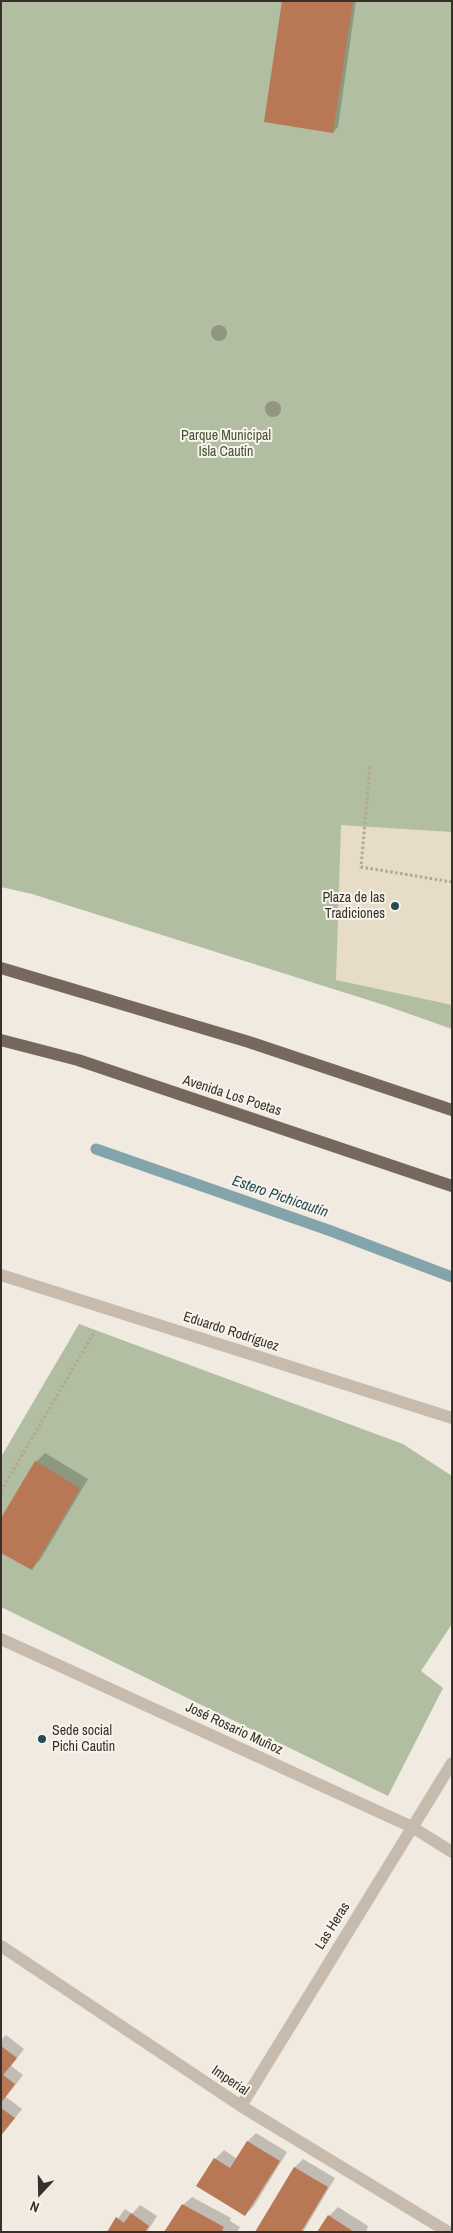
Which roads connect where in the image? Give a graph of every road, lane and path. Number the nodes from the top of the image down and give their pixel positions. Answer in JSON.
{"nodes":[{"id":1,"x":370,"y":767,"type":"dead end"},
{"id":2,"x":452,"y":882,"type":"edge"},
{"id":3,"x":1,"y":968,"type":"edge"},
{"id":4,"x":1,"y":1040,"type":"edge"},
{"id":5,"x":452,"y":1110,"type":"edge"},
{"id":6,"x":452,"y":1186,"type":"edge"},
{"id":7,"x":1,"y":1275,"type":"edge"},
{"id":8,"x":108,"y":1309,"type":"junction"},
{"id":9,"x":452,"y":1418,"type":"edge"},
{"id":10,"x":1,"y":1491,"type":"edge"},
{"id":11,"x":1,"y":1639,"type":"edge"},
{"id":12,"x":452,"y":1763,"type":"edge"},
{"id":13,"x":412,"y":1828,"type":"junction"},
{"id":14,"x":452,"y":1852,"type":"edge"},
{"id":15,"x":1,"y":1946,"type":"edge"},
{"id":16,"x":241,"y":2106,"type":"junction"},
{"id":17,"x":448,"y":2232,"type":"edge"}],
"edges":[{"from":1,"to":2,"type":"path"},
{"from":3,"to":5,"type":"main road"},
{"from":4,"to":6,"type":"main road","name":"Avenida Los Poetas"},
{"from":7,"to":8,"type":"street","name":"Eduardo Rodríguez"},
{"from":8,"to":9,"type":"street","name":"Eduardo Rodríguez"},
{"from":8,"to":10,"type":"path"},
{"from":11,"to":13,"type":"street","name":"José Rosario Muñoz"},
{"from":12,"to":13,"type":"street","name":"Las Heras"},
{"from":13,"to":14,"type":"street","name":"José Rosario Muñoz"},
{"from":13,"to":16,"type":"street","name":"Las Heras"},
{"from":15,"to":16,"type":"street","name":"Imperial"},
{"from":16,"to":17,"type":"street","name":"Imperial"}]}
